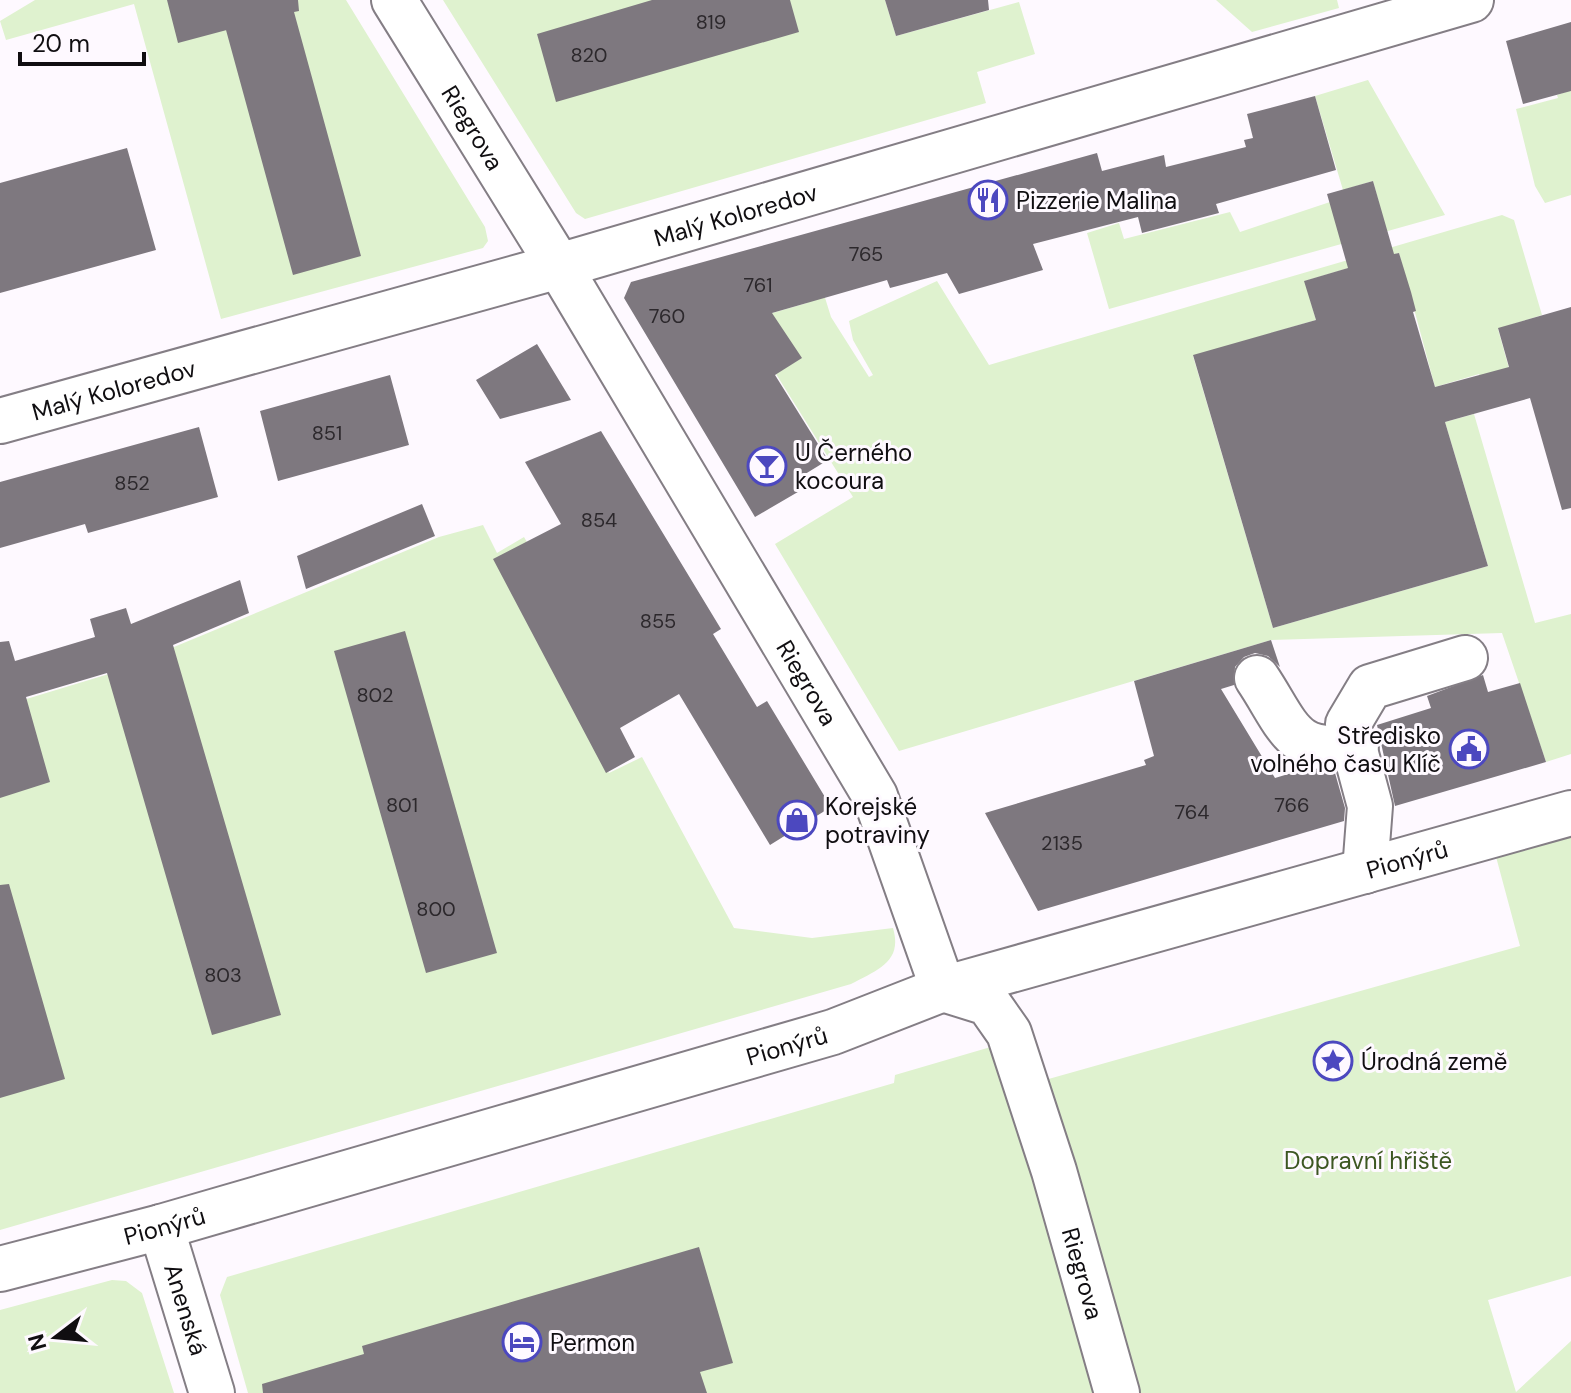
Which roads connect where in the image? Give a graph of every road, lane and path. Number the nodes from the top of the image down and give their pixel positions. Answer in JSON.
{"nodes":[{"id":1,"x":394,"y":0,"type":"edge"},
{"id":2,"x":1471,"y":0,"type":"edge"},
{"id":3,"x":559,"y":266,"type":"junction"},
{"id":4,"x":0,"y":421,"type":"edge"},
{"id":5,"x":1465,"y":658,"type":"dead end"},
{"id":6,"x":1257,"y":678,"type":"dead end"},
{"id":7,"x":1356,"y":745,"type":"junction"},
{"id":8,"x":1571,"y":813,"type":"edge"},
{"id":9,"x":1365,"y":871,"type":"junction"},
{"id":10,"x":943,"y":989,"type":"junction"},
{"id":11,"x":161,"y":1227,"type":"junction"},
{"id":12,"x":0,"y":1269,"type":"edge"},
{"id":13,"x":212,"y":1393,"type":"edge"},
{"id":14,"x":1117,"y":1393,"type":"edge"}],
"edges":[{"from":1,"to":3,"type":"street","name":"Riegrova"},
{"from":2,"to":3,"type":"street","name":"Malý Koloredov"},
{"from":3,"to":4,"type":"street","name":"Malý Koloredov"},
{"from":3,"to":10,"type":"street","name":"Riegrova"},
{"from":5,"to":7,"type":"street"},
{"from":6,"to":7,"type":"street"},
{"from":7,"to":9,"type":"street"},
{"from":8,"to":9,"type":"street","name":"Pionýrů"},
{"from":9,"to":10,"type":"street","name":"Pionýrů"},
{"from":10,"to":11,"type":"street","name":"Pionýrů"},
{"from":10,"to":14,"type":"street","name":"Riegrova"},
{"from":11,"to":12,"type":"street","name":"Pionýrů"},
{"from":11,"to":13,"type":"street","name":"Anenská"}]}
